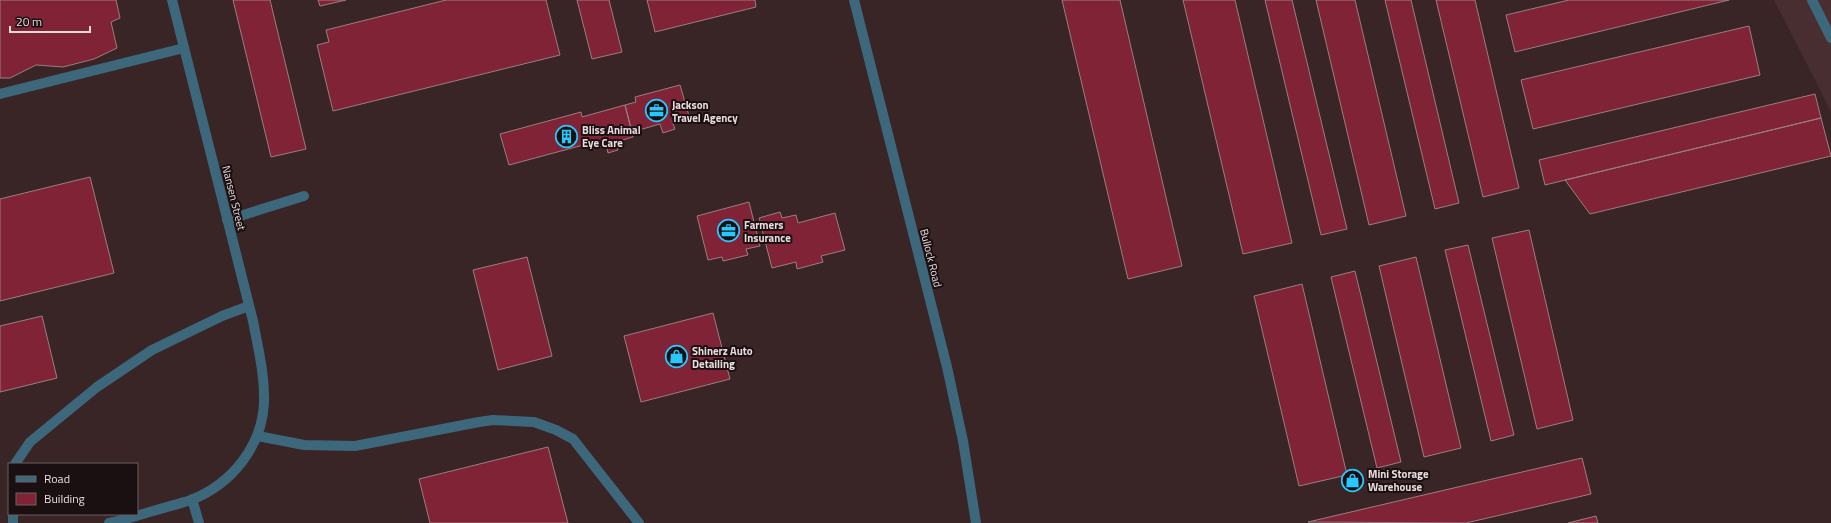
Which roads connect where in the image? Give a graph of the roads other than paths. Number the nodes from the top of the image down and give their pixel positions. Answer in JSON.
{"nodes":[{"id":1,"x":172,"y":0,"type":"edge"},
{"id":2,"x":854,"y":0,"type":"edge"},
{"id":3,"x":1812,"y":0,"type":"edge"},
{"id":4,"x":1831,"y":38,"type":"edge"},
{"id":5,"x":184,"y":48,"type":"junction"},
{"id":6,"x":0,"y":94,"type":"edge"},
{"id":7,"x":304,"y":196,"type":"dead end"},
{"id":8,"x":227,"y":220,"type":"junction"},
{"id":9,"x":249,"y":306,"type":"junction"},
{"id":10,"x":258,"y":436,"type":"junction"},
{"id":11,"x":15,"y":463,"type":"edge"},
{"id":12,"x":192,"y":500,"type":"junction"},
{"id":13,"x":138,"y":515,"type":"edge"},
{"id":14,"x":138,"y":515,"type":"edge"},
{"id":15,"x":109,"y":523,"type":"edge"},
{"id":16,"x":199,"y":523,"type":"edge"},
{"id":17,"x":639,"y":523,"type":"edge"},
{"id":18,"x":976,"y":523,"type":"edge"}],
"edges":[{"from":1,"to":5,"type":"street","name":"Nansen Street"},
{"from":2,"to":18,"type":"street","name":"Bullock Road"},
{"from":3,"to":4,"type":"street"},
{"from":5,"to":6,"type":"street"},
{"from":5,"to":8,"type":"street","name":"Nansen Street"},
{"from":7,"to":8,"type":"street"},
{"from":8,"to":9,"type":"street","name":"Nansen Street"},
{"from":9,"to":10,"type":"street","name":"Nansen Street"},
{"from":9,"to":11,"type":"street"},
{"from":10,"to":12,"type":"street","name":"Nansen Street"},
{"from":10,"to":17,"type":"street"},
{"from":12,"to":14,"type":"street","name":"Nansen Street"},
{"from":12,"to":16,"type":"street"},
{"from":13,"to":15,"type":"street","name":"Nansen Street"}]}
